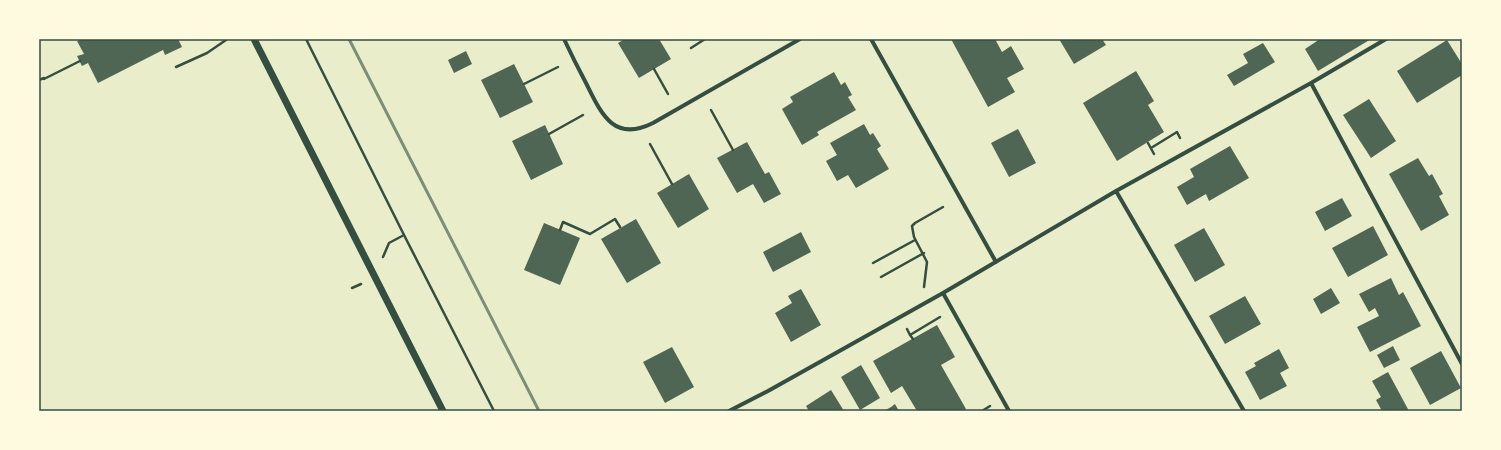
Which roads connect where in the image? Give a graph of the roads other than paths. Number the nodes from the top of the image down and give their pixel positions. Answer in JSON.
{"nodes":[{"id":1,"x":254,"y":39,"type":"edge"},
{"id":2,"x":564,"y":39,"type":"edge"},
{"id":3,"x":800,"y":39,"type":"edge"},
{"id":4,"x":871,"y":39,"type":"edge"},
{"id":5,"x":1386,"y":39,"type":"edge"},
{"id":6,"x":1311,"y":84,"type":"junction"},
{"id":7,"x":1116,"y":191,"type":"junction"},
{"id":8,"x":996,"y":262,"type":"junction"},
{"id":9,"x":943,"y":293,"type":"junction"},
{"id":10,"x":1462,"y":364,"type":"edge"},
{"id":11,"x":444,"y":411,"type":"edge"},
{"id":12,"x":729,"y":411,"type":"edge"},
{"id":13,"x":1009,"y":411,"type":"edge"},
{"id":14,"x":1244,"y":411,"type":"edge"}],
"edges":[{"from":1,"to":11,"type":"street"},
{"from":2,"to":3,"type":"street"},
{"from":4,"to":8,"type":"street"},
{"from":5,"to":6,"type":"street"},
{"from":6,"to":7,"type":"street"},
{"from":6,"to":10,"type":"street"},
{"from":7,"to":8,"type":"street"},
{"from":7,"to":14,"type":"street"},
{"from":8,"to":9,"type":"street"},
{"from":9,"to":12,"type":"street"},
{"from":9,"to":13,"type":"street"}]}
